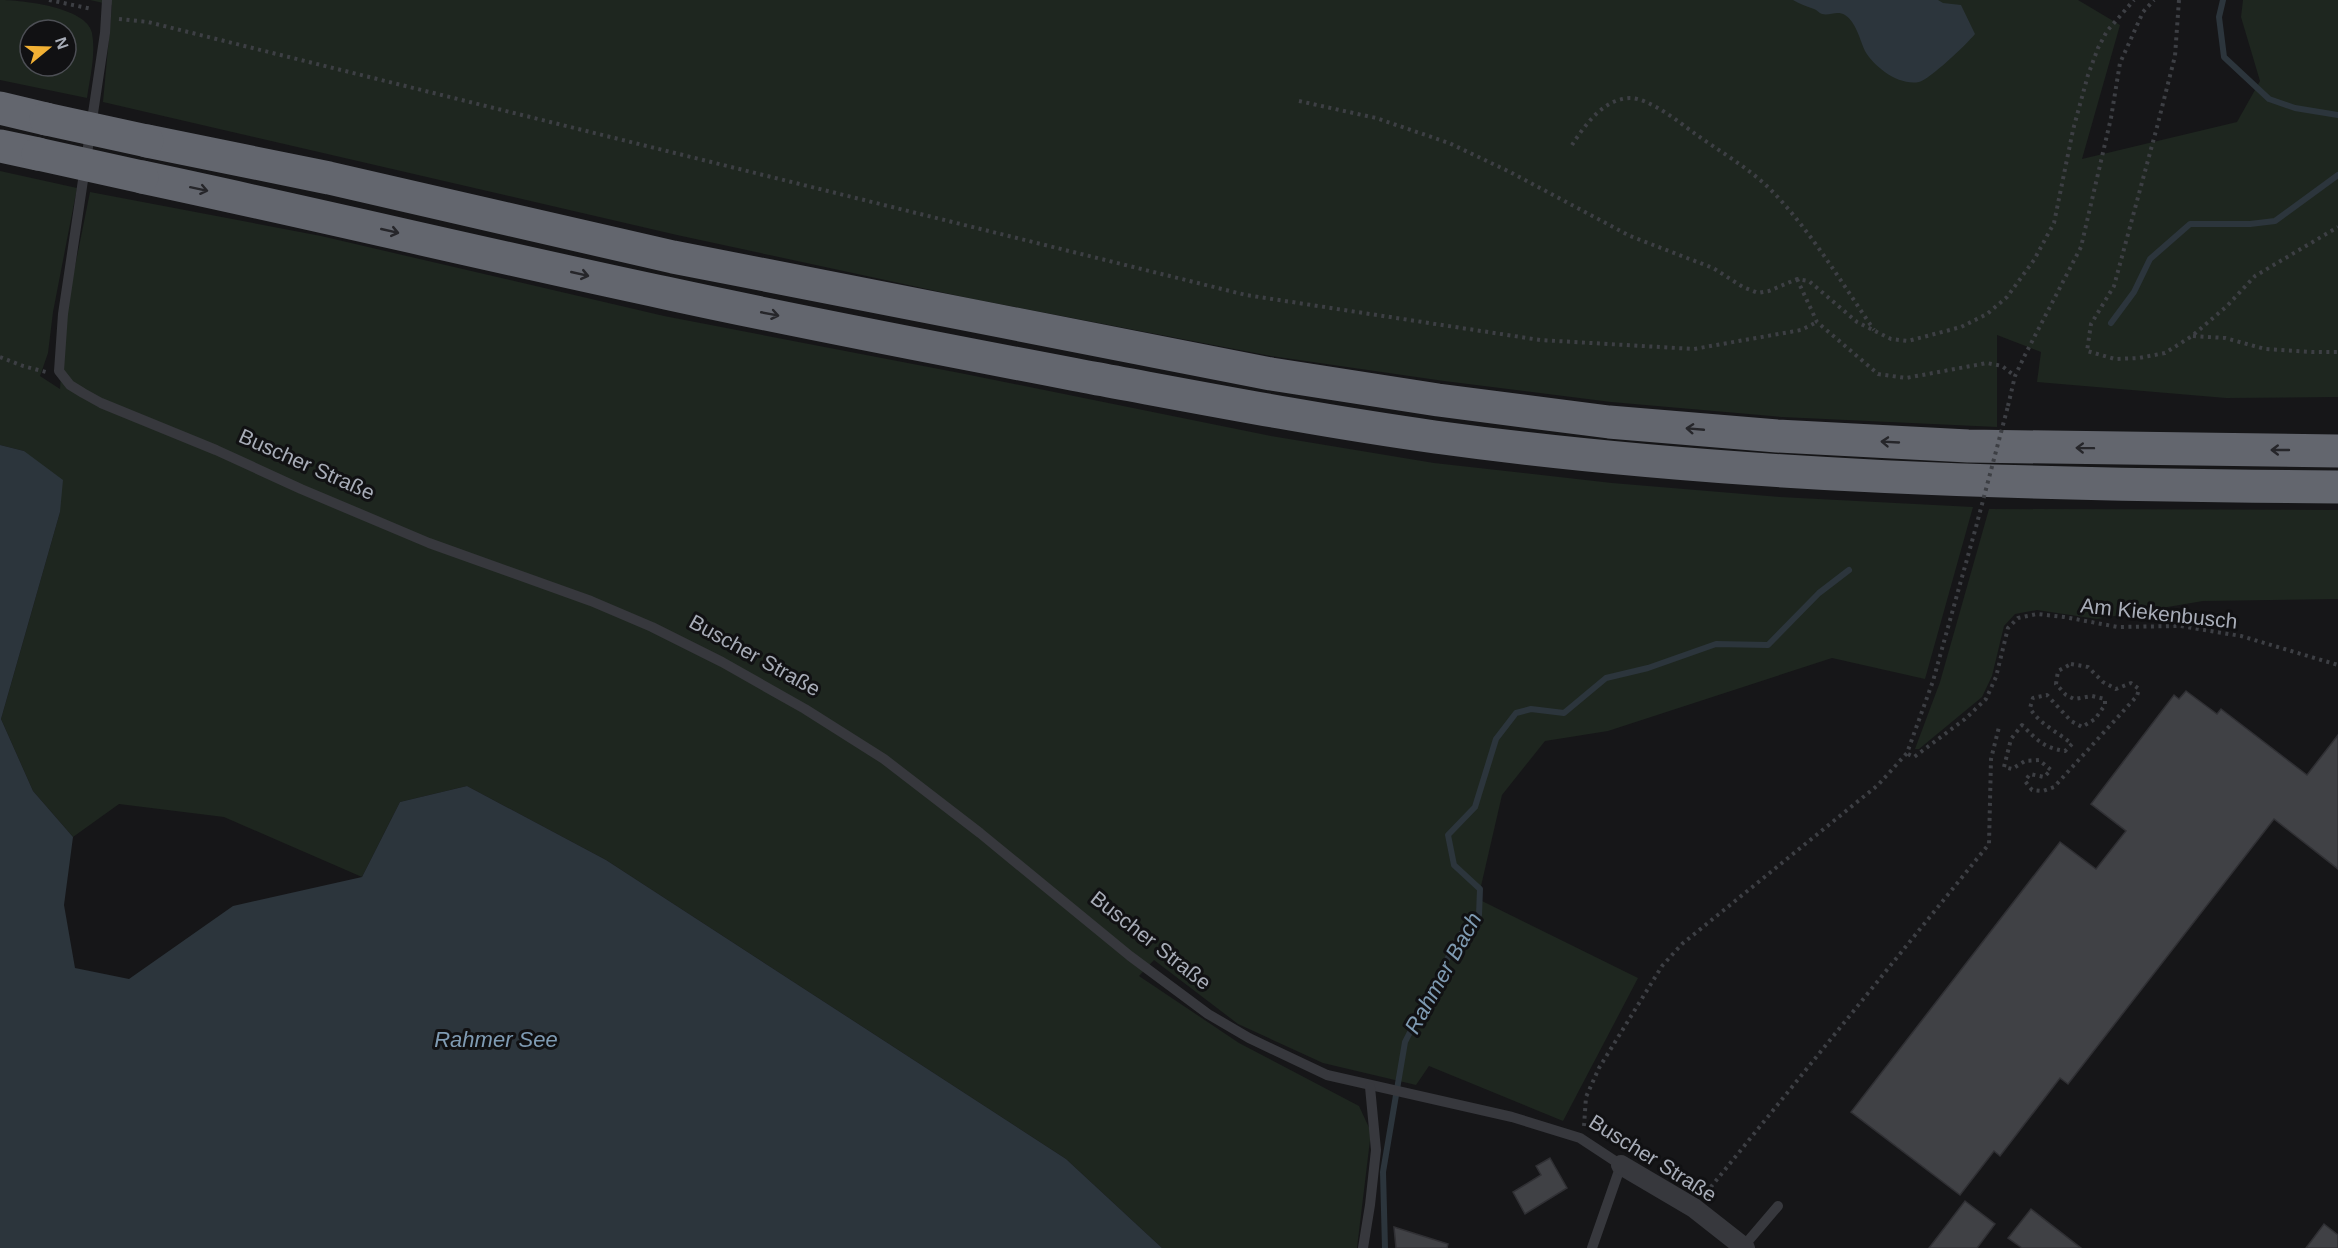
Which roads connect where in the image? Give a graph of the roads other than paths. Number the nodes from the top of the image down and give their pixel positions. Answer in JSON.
{"nodes":[{"id":1,"x":107,"y":0,"type":"edge"},
{"id":2,"x":0,"y":108,"type":"edge"},
{"id":3,"x":0,"y":146,"type":"edge"},
{"id":4,"x":2338,"y":451,"type":"edge"},
{"id":5,"x":2338,"y":487,"type":"edge"},
{"id":6,"x":1370,"y":1087,"type":"junction"},
{"id":7,"x":1621,"y":1165,"type":"junction"},
{"id":8,"x":1778,"y":1206,"type":"dead end"},
{"id":9,"x":1744,"y":1247,"type":"edge"},
{"id":10,"x":1363,"y":1248,"type":"edge"},
{"id":11,"x":1592,"y":1248,"type":"edge"}],
"edges":[{"from":1,"to":6,"type":"lane","name":"Buscher Straße"},
{"from":4,"to":2,"type":"highway","one_way":true,"bridge":true},
{"from":3,"to":5,"type":"highway","one_way":true,"bridge":true},
{"from":6,"to":7,"type":"lane","name":"Buscher Straße"},
{"from":6,"to":10,"type":"lane"},
{"from":7,"to":9,"type":"street","name":"Buscher Straße"},
{"from":7,"to":11,"type":"lane"},
{"from":8,"to":9,"type":"lane"}]}
